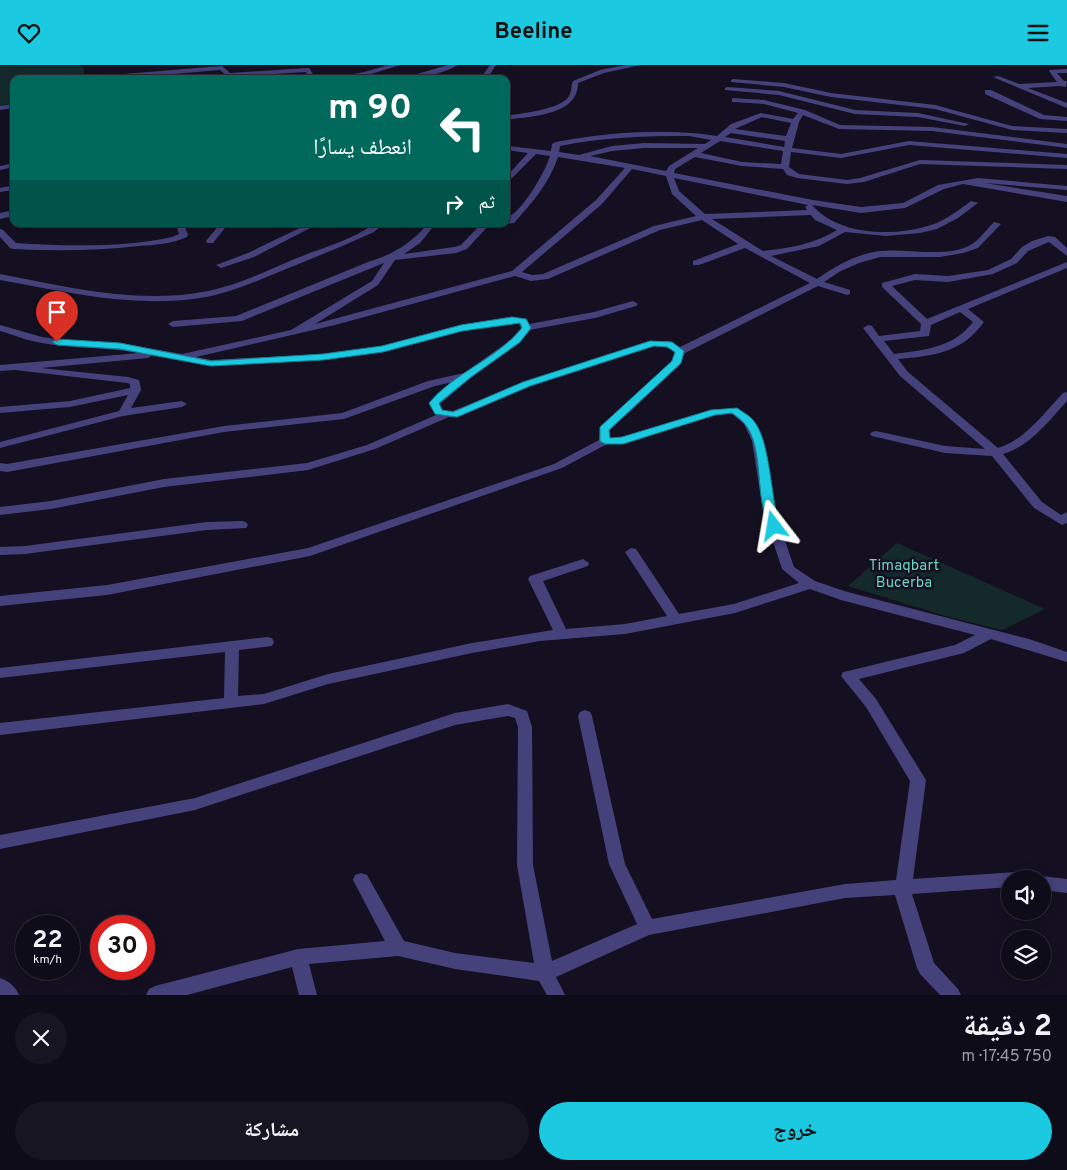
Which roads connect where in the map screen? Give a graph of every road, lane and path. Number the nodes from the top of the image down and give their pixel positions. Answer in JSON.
{"nodes":[{"id":1,"x":396,"y":65,"type":"edge"},
{"id":2,"x":638,"y":65,"type":"edge"},
{"id":3,"x":451,"y":67,"type":"edge"},
{"id":4,"x":607,"y":67,"type":"edge"},
{"id":5,"x":1067,"y":71,"type":"edge"},
{"id":6,"x":136,"y":75,"type":"edge"},
{"id":7,"x":228,"y":75,"type":"edge"},
{"id":8,"x":228,"y":75,"type":"edge"},
{"id":9,"x":311,"y":75,"type":"edge"},
{"id":10,"x":358,"y":75,"type":"edge"},
{"id":11,"x":419,"y":75,"type":"edge"},
{"id":12,"x":996,"y":77,"type":"dead end"},
{"id":13,"x":733,"y":81,"type":"dead end"},
{"id":14,"x":1063,"y":83,"type":"edge"},
{"id":15,"x":784,"y":85,"type":"junction"},
{"id":16,"x":1016,"y":86,"type":"junction"},
{"id":17,"x":1067,"y":88,"type":"edge"},
{"id":18,"x":727,"y":89,"type":"dead end"},
{"id":19,"x":988,"y":91,"type":"dead end"},
{"id":20,"x":779,"y":93,"type":"junction"},
{"id":21,"x":1067,"y":98,"type":"edge"},
{"id":22,"x":1046,"y":99,"type":"junction"},
{"id":23,"x":735,"y":100,"type":"dead end"},
{"id":24,"x":1067,"y":106,"type":"edge"},
{"id":25,"x":802,"y":112,"type":"junction"},
{"id":26,"x":861,"y":113,"type":"junction"},
{"id":27,"x":510,"y":117,"type":"edge"},
{"id":28,"x":1067,"y":119,"type":"edge"},
{"id":29,"x":795,"y":122,"type":"junction"},
{"id":30,"x":964,"y":124,"type":"dead end"},
{"id":31,"x":858,"y":128,"type":"junction"},
{"id":32,"x":729,"y":130,"type":"junction"},
{"id":33,"x":1067,"y":131,"type":"edge"},
{"id":34,"x":718,"y":139,"type":"junction"},
{"id":35,"x":789,"y":139,"type":"junction"},
{"id":36,"x":707,"y":146,"type":"junction"},
{"id":37,"x":1067,"y":146,"type":"edge"},
{"id":38,"x":510,"y":148,"type":"dead end"},
{"id":39,"x":788,"y":149,"type":"junction"},
{"id":40,"x":534,"y":151,"type":"junction"},
{"id":41,"x":556,"y":154,"type":"junction"},
{"id":42,"x":694,"y":154,"type":"junction"},
{"id":43,"x":1067,"y":156,"type":"edge"},
{"id":44,"x":580,"y":157,"type":"junction"},
{"id":45,"x":630,"y":167,"type":"junction"},
{"id":46,"x":785,"y":167,"type":"junction"},
{"id":47,"x":1067,"y":167,"type":"edge"},
{"id":48,"x":669,"y":174,"type":"junction"},
{"id":49,"x":510,"y":178,"type":"edge"},
{"id":50,"x":963,"y":182,"type":"junction"},
{"id":51,"x":1067,"y":188,"type":"edge"},
{"id":52,"x":1067,"y":199,"type":"edge"},
{"id":53,"x":807,"y":202,"type":"junction"},
{"id":54,"x":974,"y":203,"type":"dead end"},
{"id":55,"x":812,"y":212,"type":"junction"},
{"id":56,"x":704,"y":217,"type":"junction"},
{"id":57,"x":510,"y":221,"type":"edge"},
{"id":58,"x":998,"y":224,"type":"dead end"},
{"id":59,"x":181,"y":227,"type":"edge"},
{"id":60,"x":222,"y":227,"type":"edge"},
{"id":61,"x":308,"y":227,"type":"edge"},
{"id":62,"x":375,"y":227,"type":"edge"},
{"id":63,"x":429,"y":227,"type":"edge"},
{"id":64,"x":483,"y":227,"type":"edge"},
{"id":65,"x":844,"y":229,"type":"junction"},
{"id":66,"x":0,"y":232,"type":"edge"},
{"id":67,"x":210,"y":241,"type":"dead end"},
{"id":68,"x":747,"y":244,"type":"junction"},
{"id":69,"x":763,"y":253,"type":"junction"},
{"id":70,"x":1067,"y":253,"type":"edge"},
{"id":71,"x":392,"y":258,"type":"junction"},
{"id":72,"x":696,"y":263,"type":"dead end"},
{"id":73,"x":221,"y":265,"type":"dead end"},
{"id":74,"x":1067,"y":265,"type":"edge"},
{"id":75,"x":515,"y":273,"type":"junction"},
{"id":76,"x":0,"y":277,"type":"edge"},
{"id":77,"x":817,"y":283,"type":"junction"},
{"id":78,"x":847,"y":292,"type":"dead end"},
{"id":79,"x":633,"y":304,"type":"dead end"},
{"id":80,"x":961,"y":308,"type":"junction"},
{"id":81,"x":926,"y":323,"type":"junction"},
{"id":82,"x":173,"y":324,"type":"dead end"},
{"id":83,"x":0,"y":328,"type":"edge"},
{"id":84,"x":526,"y":328,"type":"junction"},
{"id":85,"x":868,"y":328,"type":"dead end"},
{"id":86,"x":294,"y":332,"type":"junction"},
{"id":87,"x":876,"y":339,"type":"junction"},
{"id":88,"x":680,"y":351,"type":"junction"},
{"id":89,"x":163,"y":354,"type":"junction"},
{"id":90,"x":179,"y":357,"type":"junction"},
{"id":91,"x":892,"y":357,"type":"junction"},
{"id":92,"x":0,"y":368,"type":"edge"},
{"id":93,"x":19,"y":368,"type":"junction"},
{"id":94,"x":468,"y":375,"type":"junction"},
{"id":95,"x":136,"y":390,"type":"junction"},
{"id":96,"x":1067,"y":395,"type":"edge"},
{"id":97,"x":182,"y":404,"type":"dead end"},
{"id":98,"x":0,"y":410,"type":"edge"},
{"id":99,"x":123,"y":413,"type":"junction"},
{"id":100,"x":447,"y":414,"type":"junction"},
{"id":101,"x":876,"y":434,"type":"dead end"},
{"id":102,"x":605,"y":441,"type":"junction"},
{"id":103,"x":0,"y":445,"type":"edge"},
{"id":104,"x":996,"y":453,"type":"junction"},
{"id":105,"x":0,"y":467,"type":"edge"},
{"id":106,"x":0,"y":511,"type":"edge"},
{"id":107,"x":1067,"y":516,"type":"edge"},
{"id":108,"x":242,"y":525,"type":"dead end"},
{"id":109,"x":0,"y":551,"type":"edge"},
{"id":110,"x":631,"y":552,"type":"dead end"},
{"id":111,"x":584,"y":563,"type":"dead end"},
{"id":112,"x":810,"y":584,"type":"junction"},
{"id":113,"x":0,"y":601,"type":"edge"},
{"id":114,"x":676,"y":620,"type":"junction"},
{"id":115,"x":562,"y":634,"type":"junction"},
{"id":116,"x":988,"y":634,"type":"junction"},
{"id":117,"x":266,"y":642,"type":"dead end"},
{"id":118,"x":232,"y":646,"type":"junction"},
{"id":119,"x":1067,"y":657,"type":"edge"},
{"id":120,"x":0,"y":673,"type":"edge"},
{"id":121,"x":231,"y":703,"type":"junction"},
{"id":122,"x":585,"y":716,"type":"dead end"},
{"id":123,"x":0,"y":729,"type":"edge"},
{"id":124,"x":0,"y":842,"type":"edge"},
{"id":125,"x":361,"y":880,"type":"dead end"},
{"id":126,"x":1001,"y":880,"type":"edge"},
{"id":127,"x":1051,"y":884,"type":"edge"},
{"id":128,"x":1067,"y":886,"type":"edge"},
{"id":129,"x":904,"y":887,"type":"junction"},
{"id":130,"x":647,"y":927,"type":"junction"},
{"id":131,"x":398,"y":948,"type":"junction"},
{"id":132,"x":298,"y":957,"type":"junction"},
{"id":133,"x":545,"y":973,"type":"junction"},
{"id":134,"x":0,"y":987,"type":"edge"},
{"id":135,"x":180,"y":992,"type":"edge"},
{"id":136,"x":10,"y":995,"type":"edge"},
{"id":137,"x":155,"y":995,"type":"edge"},
{"id":138,"x":308,"y":995,"type":"edge"},
{"id":139,"x":556,"y":995,"type":"edge"},
{"id":140,"x":952,"y":995,"type":"edge"}],
"edges":[{"from":1,"to":10,"type":"street"},
{"from":2,"to":4,"type":"street"},
{"from":3,"to":11,"type":"street"},
{"from":4,"to":27,"type":"street"},
{"from":5,"to":14,"type":"street"},
{"from":6,"to":8,"type":"street"},
{"from":7,"to":9,"type":"street"},
{"from":12,"to":16,"type":"street"},
{"from":13,"to":15,"type":"street"},
{"from":14,"to":16,"type":"street"},
{"from":14,"to":17,"type":"street"},
{"from":15,"to":20,"type":"street"},
{"from":15,"to":33,"type":"street"},
{"from":16,"to":22,"type":"street"},
{"from":18,"to":20,"type":"street"},
{"from":19,"to":28,"type":"street"},
{"from":20,"to":26,"type":"street"},
{"from":21,"to":22,"type":"street"},
{"from":22,"to":24,"type":"street"},
{"from":23,"to":25,"type":"street"},
{"from":25,"to":29,"type":"street"},
{"from":25,"to":31,"type":"street"},
{"from":26,"to":30,"type":"street"},
{"from":26,"to":31,"type":"street"},
{"from":29,"to":32,"type":"street"},
{"from":29,"to":35,"type":"street"},
{"from":31,"to":37,"type":"street"},
{"from":32,"to":34,"type":"street"},
{"from":32,"to":35,"type":"street"},
{"from":34,"to":36,"type":"street"},
{"from":34,"to":39,"type":"street"},
{"from":34,"to":41,"type":"street"},
{"from":35,"to":39,"type":"street"},
{"from":36,"to":42,"type":"street"},
{"from":36,"to":44,"type":"street"},
{"from":38,"to":40,"type":"street"},
{"from":39,"to":43,"type":"street"},
{"from":39,"to":46,"type":"street"},
{"from":40,"to":41,"type":"street"},
{"from":40,"to":49,"type":"street"},
{"from":41,"to":44,"type":"street"},
{"from":41,"to":57,"type":"street"},
{"from":42,"to":46,"type":"street"},
{"from":42,"to":48,"type":"street"},
{"from":44,"to":45,"type":"street"},
{"from":45,"to":48,"type":"street"},
{"from":45,"to":75,"type":"street"},
{"from":46,"to":47,"type":"street"},
{"from":48,"to":53,"type":"street"},
{"from":48,"to":56,"type":"street"},
{"from":50,"to":51,"type":"street"},
{"from":50,"to":52,"type":"street"},
{"from":50,"to":53,"type":"street"},
{"from":53,"to":55,"type":"street"},
{"from":54,"to":65,"type":"street"},
{"from":55,"to":56,"type":"street"},
{"from":55,"to":65,"type":"street"},
{"from":56,"to":68,"type":"street"},
{"from":56,"to":75,"type":"street"},
{"from":58,"to":77,"type":"street"},
{"from":59,"to":66,"type":"street"},
{"from":60,"to":67,"type":"street"},
{"from":61,"to":73,"type":"street"},
{"from":62,"to":76,"type":"street"},
{"from":63,"to":71,"type":"street"},
{"from":64,"to":71,"type":"street"},
{"from":65,"to":69,"type":"street"},
{"from":68,"to":69,"type":"street"},
{"from":68,"to":72,"type":"street"},
{"from":69,"to":77,"type":"street"},
{"from":70,"to":81,"type":"street"},
{"from":71,"to":82,"type":"street"},
{"from":71,"to":86,"type":"street"},
{"from":74,"to":80,"type":"street"},
{"from":75,"to":86,"type":"street"},
{"from":77,"to":78,"type":"street"},
{"from":77,"to":88,"type":"street"},
{"from":79,"to":84,"type":"street"},
{"from":80,"to":81,"type":"street"},
{"from":80,"to":91,"type":"street"},
{"from":81,"to":87,"type":"street"},
{"from":83,"to":89,"type":"street"},
{"from":84,"to":90,"type":"street"},
{"from":84,"to":94,"type":"street"},
{"from":85,"to":87,"type":"street"},
{"from":86,"to":90,"type":"street"},
{"from":87,"to":91,"type":"street"},
{"from":88,"to":100,"type":"street"},
{"from":88,"to":102,"type":"street"},
{"from":89,"to":90,"type":"street"},
{"from":89,"to":93,"type":"street"},
{"from":91,"to":104,"type":"street"},
{"from":92,"to":93,"type":"street"},
{"from":93,"to":95,"type":"street"},
{"from":94,"to":100,"type":"street"},
{"from":94,"to":105,"type":"street"},
{"from":95,"to":98,"type":"street"},
{"from":95,"to":99,"type":"street"},
{"from":96,"to":104,"type":"street"},
{"from":97,"to":99,"type":"street"},
{"from":99,"to":103,"type":"street"},
{"from":100,"to":106,"type":"street"},
{"from":101,"to":104,"type":"street"},
{"from":102,"to":112,"type":"street"},
{"from":102,"to":113,"type":"street"},
{"from":104,"to":107,"type":"street"},
{"from":108,"to":109,"type":"street"},
{"from":110,"to":114,"type":"street"},
{"from":111,"to":115,"type":"street"},
{"from":112,"to":114,"type":"street"},
{"from":112,"to":116,"type":"street"},
{"from":114,"to":115,"type":"street"},
{"from":115,"to":121,"type":"street"},
{"from":116,"to":119,"type":"street"},
{"from":116,"to":129,"type":"street"},
{"from":117,"to":118,"type":"street"},
{"from":118,"to":120,"type":"street"},
{"from":118,"to":121,"type":"street"},
{"from":121,"to":123,"type":"street"},
{"from":122,"to":130,"type":"street"},
{"from":124,"to":133,"type":"street"},
{"from":125,"to":131,"type":"street"},
{"from":126,"to":129,"type":"street"},
{"from":127,"to":128,"type":"street"},
{"from":129,"to":130,"type":"street"},
{"from":129,"to":140,"type":"street"},
{"from":130,"to":133,"type":"street"},
{"from":131,"to":132,"type":"street"},
{"from":131,"to":133,"type":"street"},
{"from":132,"to":135,"type":"street"},
{"from":132,"to":138,"type":"street"},
{"from":133,"to":139,"type":"street"},
{"from":134,"to":136,"type":"street"},
{"from":135,"to":137,"type":"street"}]}
